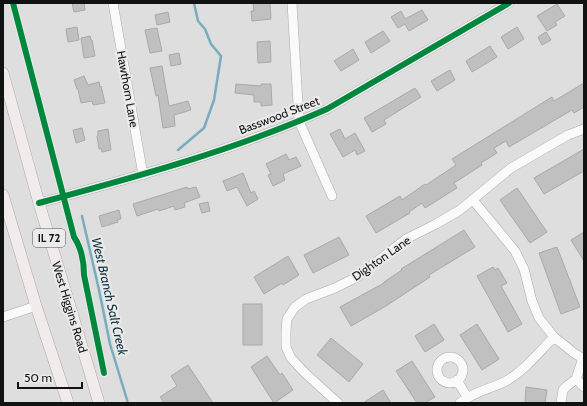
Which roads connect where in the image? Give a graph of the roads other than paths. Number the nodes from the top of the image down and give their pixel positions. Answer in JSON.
{"nodes":[{"id":1,"x":113,"y":3,"type":"edge"},
{"id":2,"x":292,"y":3,"type":"edge"},
{"id":3,"x":509,"y":3,"type":"edge"},
{"id":4,"x":3,"y":73,"type":"edge"},
{"id":5,"x":299,"y":121,"type":"junction"},
{"id":6,"x":584,"y":129,"type":"edge"},
{"id":7,"x":143,"y":175,"type":"junction"},
{"id":8,"x":3,"y":195,"type":"edge"},
{"id":9,"x":332,"y":196,"type":"dead end"},
{"id":10,"x":473,"y":200,"type":"junction"},
{"id":11,"x":39,"y":203,"type":"junction"},
{"id":12,"x":36,"y":306,"type":"junction"},
{"id":13,"x":3,"y":317,"type":"edge"},
{"id":14,"x":554,"y":337,"type":"junction"},
{"id":15,"x":583,"y":358,"type":"edge"},
{"id":16,"x":576,"y":379,"type":"junction"},
{"id":17,"x":457,"y":380,"type":"dead end"},
{"id":18,"x":584,"y":387,"type":"edge"},
{"id":19,"x":467,"y":397,"type":"junction"},
{"id":20,"x":68,"y":403,"type":"edge"},
{"id":21,"x":99,"y":403,"type":"edge"},
{"id":22,"x":338,"y":403,"type":"edge"},
{"id":23,"x":460,"y":403,"type":"edge"},
{"id":24,"x":561,"y":403,"type":"edge"}],
"edges":[{"from":1,"to":7,"type":"street","name":"Hawthorn Lane"},
{"from":2,"to":5,"type":"street"},
{"from":3,"to":5,"type":"street","name":"Basswood Street"},
{"from":4,"to":11,"type":"main road","name":"West Higgins Road","number":"IL 72"},
{"from":5,"to":7,"type":"street","name":"Basswood Street"},
{"from":5,"to":9,"type":"street"},
{"from":6,"to":10,"type":"street","name":"Dighton Lane"},
{"from":7,"to":11,"type":"street","name":"Basswood Street"},
{"from":8,"to":12,"type":"main road","number":"IL 72"},
{"from":10,"to":14,"type":"street"},
{"from":10,"to":22,"type":"street","name":"Dighton Lane"},
{"from":11,"to":21,"type":"main road","name":"West Higgins Road","number":"IL 72"},
{"from":12,"to":13,"type":"street"},
{"from":12,"to":20,"type":"main road","number":"IL 72"},
{"from":14,"to":15,"type":"street"},
{"from":14,"to":19,"type":"street"},
{"from":15,"to":16,"type":"street"},
{"from":16,"to":18,"type":"street"},
{"from":16,"to":24,"type":"street"},
{"from":17,"to":19,"type":"street"},
{"from":19,"to":23,"type":"street"}]}
